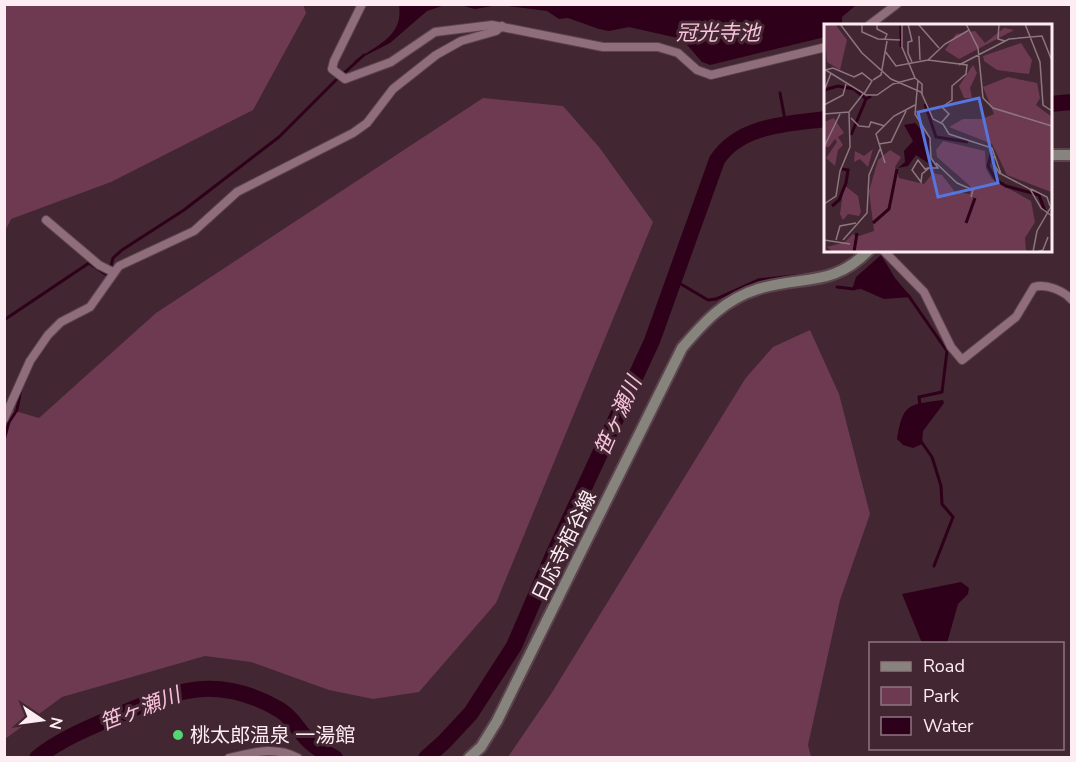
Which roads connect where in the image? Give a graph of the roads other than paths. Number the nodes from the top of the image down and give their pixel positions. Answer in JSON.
{"nodes":[{"id":1,"x":362,"y":4,"type":"edge"},
{"id":2,"x":897,"y":4,"type":"edge"},
{"id":3,"x":871,"y":24,"type":"edge"},
{"id":4,"x":502,"y":26,"type":"junction"},
{"id":5,"x":824,"y":47,"type":"edge"},
{"id":6,"x":1052,"y":155,"type":"edge"},
{"id":7,"x":1071,"y":155,"type":"edge"},
{"id":8,"x":46,"y":220,"type":"dead end"},
{"id":9,"x":867,"y":252,"type":"edge"},
{"id":10,"x":885,"y":252,"type":"edge"},
{"id":11,"x":110,"y":271,"type":"junction"},
{"id":12,"x":1071,"y":300,"type":"edge"},
{"id":13,"x":4,"y":419,"type":"edge"},
{"id":14,"x":229,"y":758,"type":"edge"},
{"id":15,"x":297,"y":758,"type":"edge"},
{"id":16,"x":469,"y":758,"type":"edge"}],
"edges":[{"from":1,"to":4,"type":"street"},
{"from":2,"to":3,"type":"street"},
{"from":4,"to":5,"type":"street"},
{"from":4,"to":11,"type":"street"},
{"from":6,"to":7,"type":"main road"},
{"from":8,"to":11,"type":"street"},
{"from":9,"to":16,"type":"main road","name":"日応寺栢谷線"},
{"from":10,"to":12,"type":"street"},
{"from":11,"to":13,"type":"street"},
{"from":14,"to":15,"type":"street"}]}
